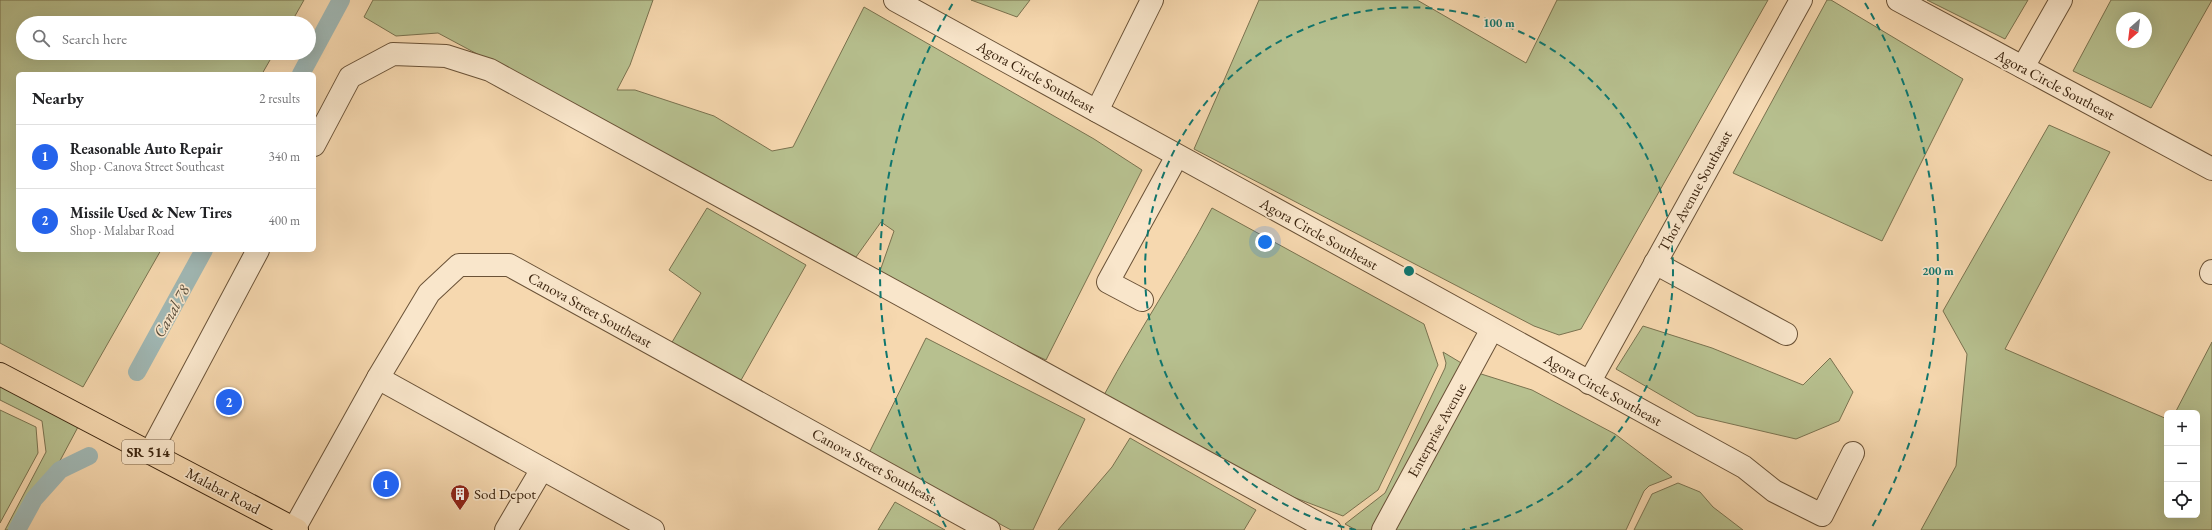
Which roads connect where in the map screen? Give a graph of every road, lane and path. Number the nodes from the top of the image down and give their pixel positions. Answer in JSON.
{"nodes":[{"id":1,"x":895,"y":0,"type":"edge"},
{"id":2,"x":1152,"y":0,"type":"edge"},
{"id":3,"x":1801,"y":0,"type":"edge"},
{"id":4,"x":1898,"y":0,"type":"edge"},
{"id":5,"x":2061,"y":0,"type":"edge"},
{"id":6,"x":2023,"y":68,"type":"junction"},
{"id":7,"x":1096,"y":111,"type":"junction"},
{"id":8,"x":316,"y":140,"type":"edge"},
{"id":9,"x":1177,"y":156,"type":"junction"},
{"id":10,"x":2212,"y":169,"type":"edge"},
{"id":11,"x":257,"y":252,"type":"edge"},
{"id":12,"x":1655,"y":263,"type":"junction"},
{"id":13,"x":1142,"y":300,"type":"dead end"},
{"id":14,"x":1492,"y":329,"type":"junction"},
{"id":15,"x":1786,"y":334,"type":"dead end"},
{"id":16,"x":0,"y":374,"type":"edge"},
{"id":17,"x":378,"y":378,"type":"junction"},
{"id":18,"x":1589,"y":383,"type":"junction"},
{"id":19,"x":150,"y":453,"type":"junction"},
{"id":20,"x":1853,"y":453,"type":"dead end"},
{"id":21,"x":542,"y":469,"type":"junction"},
{"id":22,"x":296,"y":529,"type":"edge"},
{"id":23,"x":506,"y":530,"type":"edge"},
{"id":24,"x":653,"y":530,"type":"edge"},
{"id":25,"x":989,"y":530,"type":"edge"},
{"id":26,"x":1330,"y":530,"type":"edge"},
{"id":27,"x":1382,"y":530,"type":"edge"}],
"edges":[{"from":1,"to":7,"type":"street","name":"Agora Circle Southeast"},
{"from":2,"to":7,"type":"street"},
{"from":3,"to":12,"type":"street","name":"Thor Avenue Southeast"},
{"from":4,"to":6,"type":"street","name":"Agora Circle Southeast"},
{"from":5,"to":6,"type":"street"},
{"from":6,"to":10,"type":"street","name":"Agora Circle Southeast"},
{"from":7,"to":9,"type":"street","name":"Agora Circle Southeast"},
{"from":8,"to":26,"type":"street"},
{"from":9,"to":13,"type":"street"},
{"from":9,"to":14,"type":"street","name":"Agora Circle Southeast"},
{"from":11,"to":19,"type":"street"},
{"from":12,"to":15,"type":"street"},
{"from":12,"to":18,"type":"street","name":"Thor Avenue Southeast"},
{"from":14,"to":18,"type":"street","name":"Agora Circle Southeast"},
{"from":14,"to":27,"type":"street","name":"Enterprise Avenue"},
{"from":16,"to":19,"type":"main road","name":"Malabar Road","number":"SR 514"},
{"from":17,"to":21,"type":"street"},
{"from":17,"to":22,"type":"street","name":"Canova Street Southeast"},
{"from":17,"to":25,"type":"street","name":"Canova Street Southeast"},
{"from":18,"to":20,"type":"street","name":"Agora Circle Southeast"},
{"from":19,"to":22,"type":"main road","name":"Malabar Road","number":"SR 514"},
{"from":21,"to":23,"type":"street"},
{"from":21,"to":24,"type":"street"}]}
